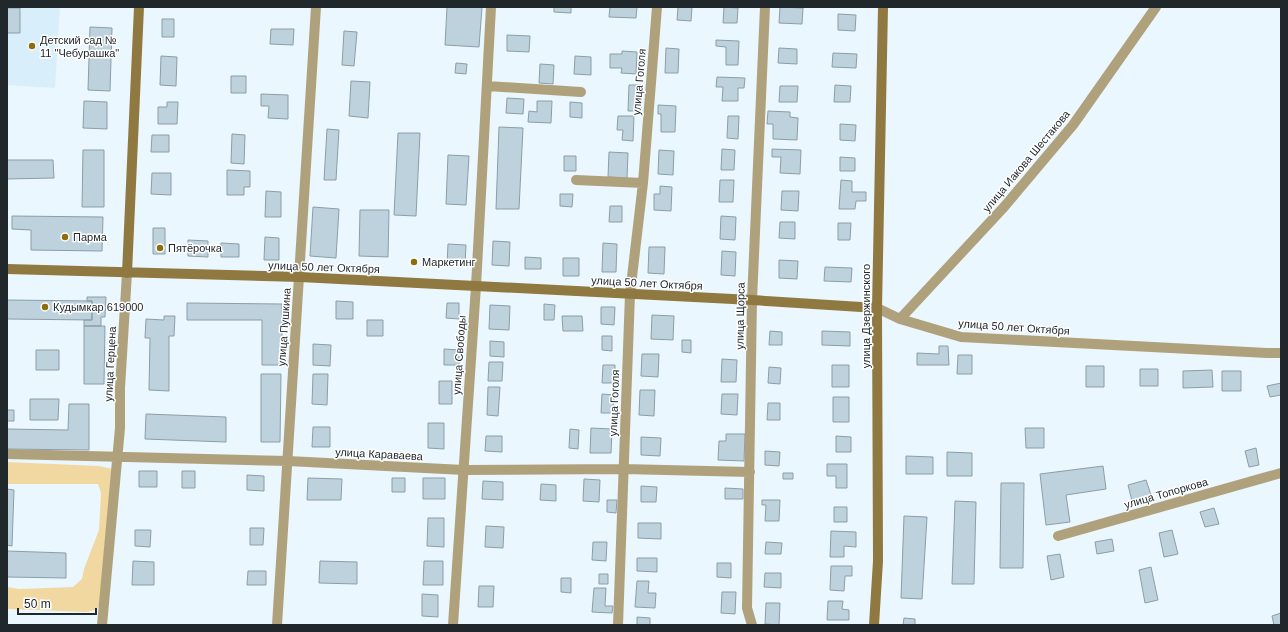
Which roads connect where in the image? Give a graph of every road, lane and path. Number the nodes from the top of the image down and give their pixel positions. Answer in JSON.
{"nodes":[{"id":1,"x":139,"y":7,"type":"edge"},
{"id":2,"x":316,"y":7,"type":"edge"},
{"id":3,"x":491,"y":7,"type":"edge"},
{"id":4,"x":657,"y":7,"type":"edge"},
{"id":5,"x":765,"y":7,"type":"edge"},
{"id":6,"x":884,"y":7,"type":"edge"},
{"id":7,"x":1156,"y":7,"type":"edge"},
{"id":8,"x":487,"y":86,"type":"junction"},
{"id":9,"x":581,"y":92,"type":"dead end"},
{"id":10,"x":576,"y":180,"type":"dead end"},
{"id":11,"x":643,"y":183,"type":"junction"},
{"id":12,"x":7,"y":269,"type":"edge"},
{"id":13,"x":127,"y":273,"type":"junction"},
{"id":14,"x":300,"y":277,"type":"junction"},
{"id":15,"x":476,"y":286,"type":"junction"},
{"id":16,"x":630,"y":294,"type":"junction"},
{"id":17,"x":752,"y":300,"type":"junction"},
{"id":18,"x":877,"y":308,"type":"junction"},
{"id":19,"x":900,"y":319,"type":"junction"},
{"id":20,"x":1281,"y":353,"type":"edge"},
{"id":21,"x":7,"y":454,"type":"edge"},
{"id":22,"x":116,"y":457,"type":"junction"},
{"id":23,"x":288,"y":461,"type":"junction"},
{"id":24,"x":623,"y":469,"type":"junction"},
{"id":25,"x":464,"y":470,"type":"junction"},
{"id":26,"x":750,"y":472,"type":"junction"},
{"id":27,"x":1281,"y":474,"type":"edge"},
{"id":28,"x":1058,"y":536,"type":"dead end"},
{"id":29,"x":102,"y":625,"type":"edge"},
{"id":30,"x":277,"y":625,"type":"edge"},
{"id":31,"x":453,"y":625,"type":"edge"},
{"id":32,"x":618,"y":625,"type":"edge"},
{"id":33,"x":752,"y":625,"type":"edge"},
{"id":34,"x":874,"y":625,"type":"edge"}],
"edges":[{"from":1,"to":13,"type":"street","name":"улица Герцена"},
{"from":2,"to":14,"type":"street","name":"улица Пушкина"},
{"from":3,"to":8,"type":"street","name":"улица Свободы"},
{"from":4,"to":11,"type":"street","name":"улица Гоголя"},
{"from":5,"to":17,"type":"street","name":"улица Щорса"},
{"from":6,"to":18,"type":"street","name":"улица Дзержинского"},
{"from":7,"to":19,"type":"street","name":"улица Иакова Шестакова"},
{"from":8,"to":9,"type":"street"},
{"from":8,"to":15,"type":"street","name":"улица Свободы"},
{"from":10,"to":11,"type":"street"},
{"from":11,"to":16,"type":"street","name":"улица Гоголя"},
{"from":12,"to":13,"type":"street","name":"улица 50 лет Октября"},
{"from":13,"to":14,"type":"street","name":"улица 50 лет Октября"},
{"from":13,"to":22,"type":"street","name":"улица Герцена"},
{"from":14,"to":15,"type":"street","name":"улица 50 лет Октября"},
{"from":14,"to":23,"type":"street","name":"улица Пушкина"},
{"from":15,"to":16,"type":"street","name":"улица 50 лет Октября"},
{"from":15,"to":25,"type":"street","name":"улица Свободы"},
{"from":16,"to":17,"type":"street","name":"улица 50 лет Октября"},
{"from":16,"to":24,"type":"street","name":"улица Гоголя"},
{"from":17,"to":18,"type":"street","name":"улица 50 лет Октября"},
{"from":17,"to":26,"type":"street","name":"улица Щорса"},
{"from":18,"to":19,"type":"street","name":"улица 50 лет Октября"},
{"from":18,"to":34,"type":"street","name":"улица Дзержинского"},
{"from":19,"to":20,"type":"street","name":"улица 50 лет Октября"},
{"from":21,"to":22,"type":"street","name":"улица Караваева"},
{"from":22,"to":23,"type":"street","name":"улица Караваева"},
{"from":22,"to":29,"type":"street","name":"улица Герцена"},
{"from":23,"to":25,"type":"street","name":"улица Караваева"},
{"from":23,"to":30,"type":"street","name":"улица Пушкина"},
{"from":24,"to":25,"type":"street","name":"улица Караваева"},
{"from":24,"to":26,"type":"street","name":"улица Караваева"},
{"from":24,"to":32,"type":"street","name":"улица Гоголя"},
{"from":25,"to":31,"type":"street","name":"улица Свободы"},
{"from":26,"to":33,"type":"street","name":"улица Щорса"},
{"from":27,"to":28,"type":"street","name":"улица Топоркова"}]}
